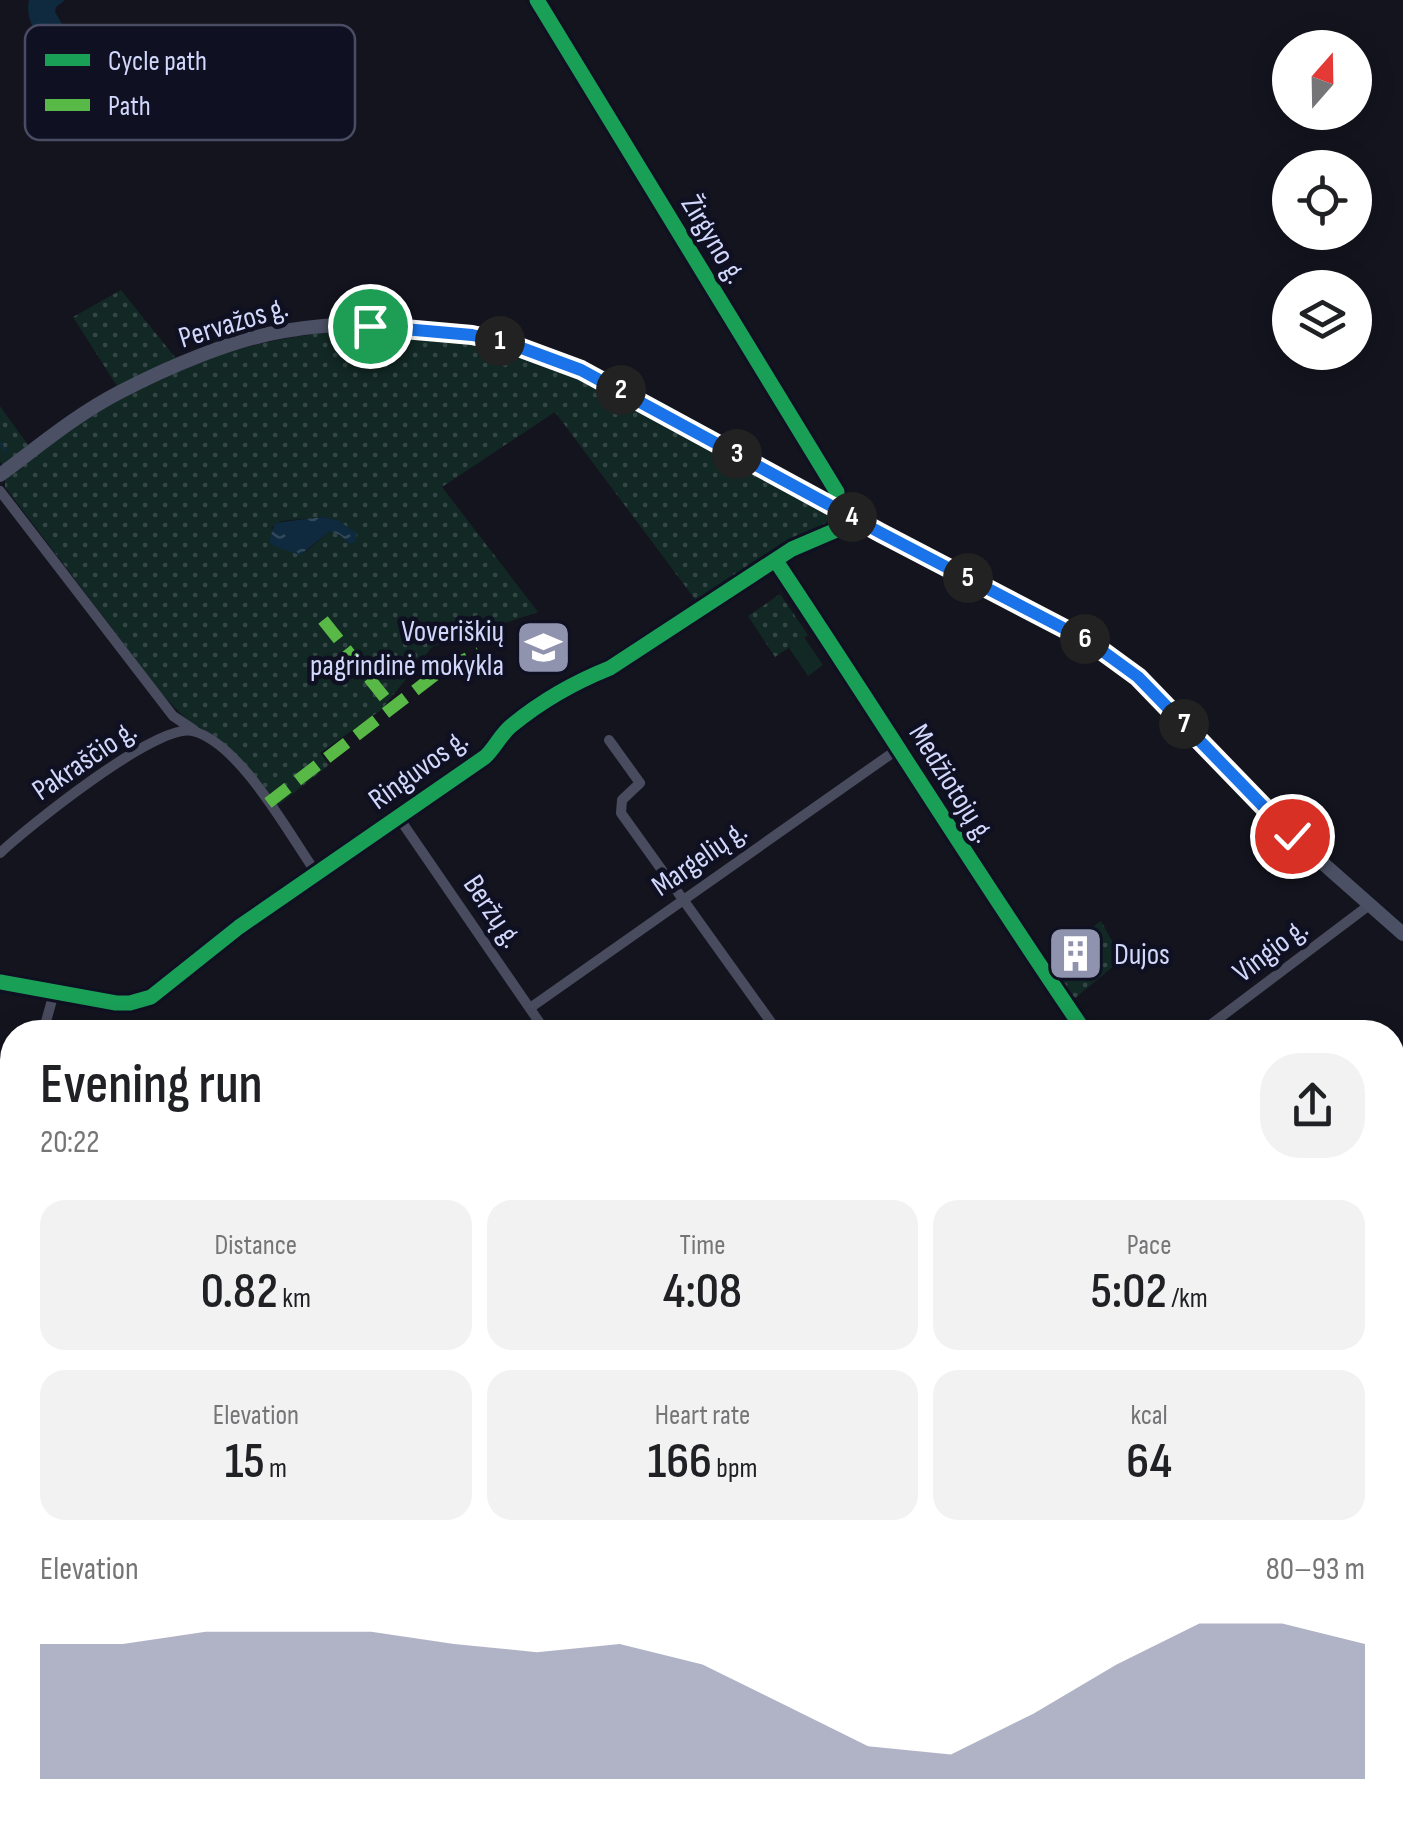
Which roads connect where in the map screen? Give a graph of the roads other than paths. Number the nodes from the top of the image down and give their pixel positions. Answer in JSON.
{"nodes":[{"id":1,"x":537,"y":0,"type":"edge"},
{"id":2,"x":0,"y":475,"type":"edge"},
{"id":3,"x":0,"y":492,"type":"edge"},
{"id":4,"x":834,"y":508,"type":"junction"},
{"id":5,"x":854,"y":518,"type":"junction"},
{"id":6,"x":776,"y":560,"type":"junction"},
{"id":7,"x":173,"y":716,"type":"junction"},
{"id":8,"x":196,"y":732,"type":"junction"},
{"id":9,"x":169,"y":734,"type":"junction"},
{"id":10,"x":609,"y":740,"type":"dead end"},
{"id":11,"x":898,"y":749,"type":"junction"},
{"id":12,"x":399,"y":818,"type":"junction"},
{"id":13,"x":0,"y":853,"type":"edge"},
{"id":14,"x":316,"y":874,"type":"junction"},
{"id":15,"x":682,"y":900,"type":"junction"},
{"id":16,"x":1368,"y":906,"type":"junction"},
{"id":17,"x":1403,"y":934,"type":"edge"},
{"id":18,"x":0,"y":982,"type":"edge"},
{"id":19,"x":54,"y":993,"type":"junction"},
{"id":20,"x":530,"y":1008,"type":"junction"},
{"id":21,"x":46,"y":1020,"type":"edge"},
{"id":22,"x":538,"y":1020,"type":"edge"},
{"id":23,"x":769,"y":1020,"type":"edge"},
{"id":24,"x":1077,"y":1020,"type":"edge"},
{"id":25,"x":1218,"y":1020,"type":"edge"}],
"edges":[{"from":1,"to":4,"type":"street","name":"Žirgyno g."},
{"from":2,"to":4,"type":"main road","name":"Pervažos g."},
{"from":3,"to":7,"type":"street"},
{"from":4,"to":5,"type":"main road","name":"Pervažos g."},
{"from":5,"to":6,"type":"street","name":"Ringuvos g."},
{"from":5,"to":16,"type":"main road","name":"Pervažos g."},
{"from":6,"to":11,"type":"street","name":"Medžiotojų g."},
{"from":6,"to":12,"type":"street","name":"Ringuvos g."},
{"from":7,"to":8,"type":"street"},
{"from":7,"to":9,"type":"street"},
{"from":8,"to":9,"type":"street","name":"Pakraščio g."},
{"from":8,"to":14,"type":"street"},
{"from":9,"to":13,"type":"street","name":"Pakraščio g."},
{"from":10,"to":15,"type":"street"},
{"from":11,"to":15,"type":"street","name":"Margelių g."},
{"from":11,"to":24,"type":"street","name":"Medžiotojų g."},
{"from":12,"to":14,"type":"street","name":"Ringuvos g."},
{"from":12,"to":20,"type":"street","name":"Beržų g."},
{"from":14,"to":19,"type":"street","name":"Ringuvos g."},
{"from":15,"to":20,"type":"street","name":"Margelių g."},
{"from":15,"to":23,"type":"street"},
{"from":16,"to":17,"type":"main road","name":"Pervažos g."},
{"from":16,"to":25,"type":"street","name":"Vingio g."},
{"from":18,"to":19,"type":"street","name":"Ringuvos g."},
{"from":19,"to":21,"type":"street"},
{"from":20,"to":22,"type":"street","name":"Beržų g."}]}
